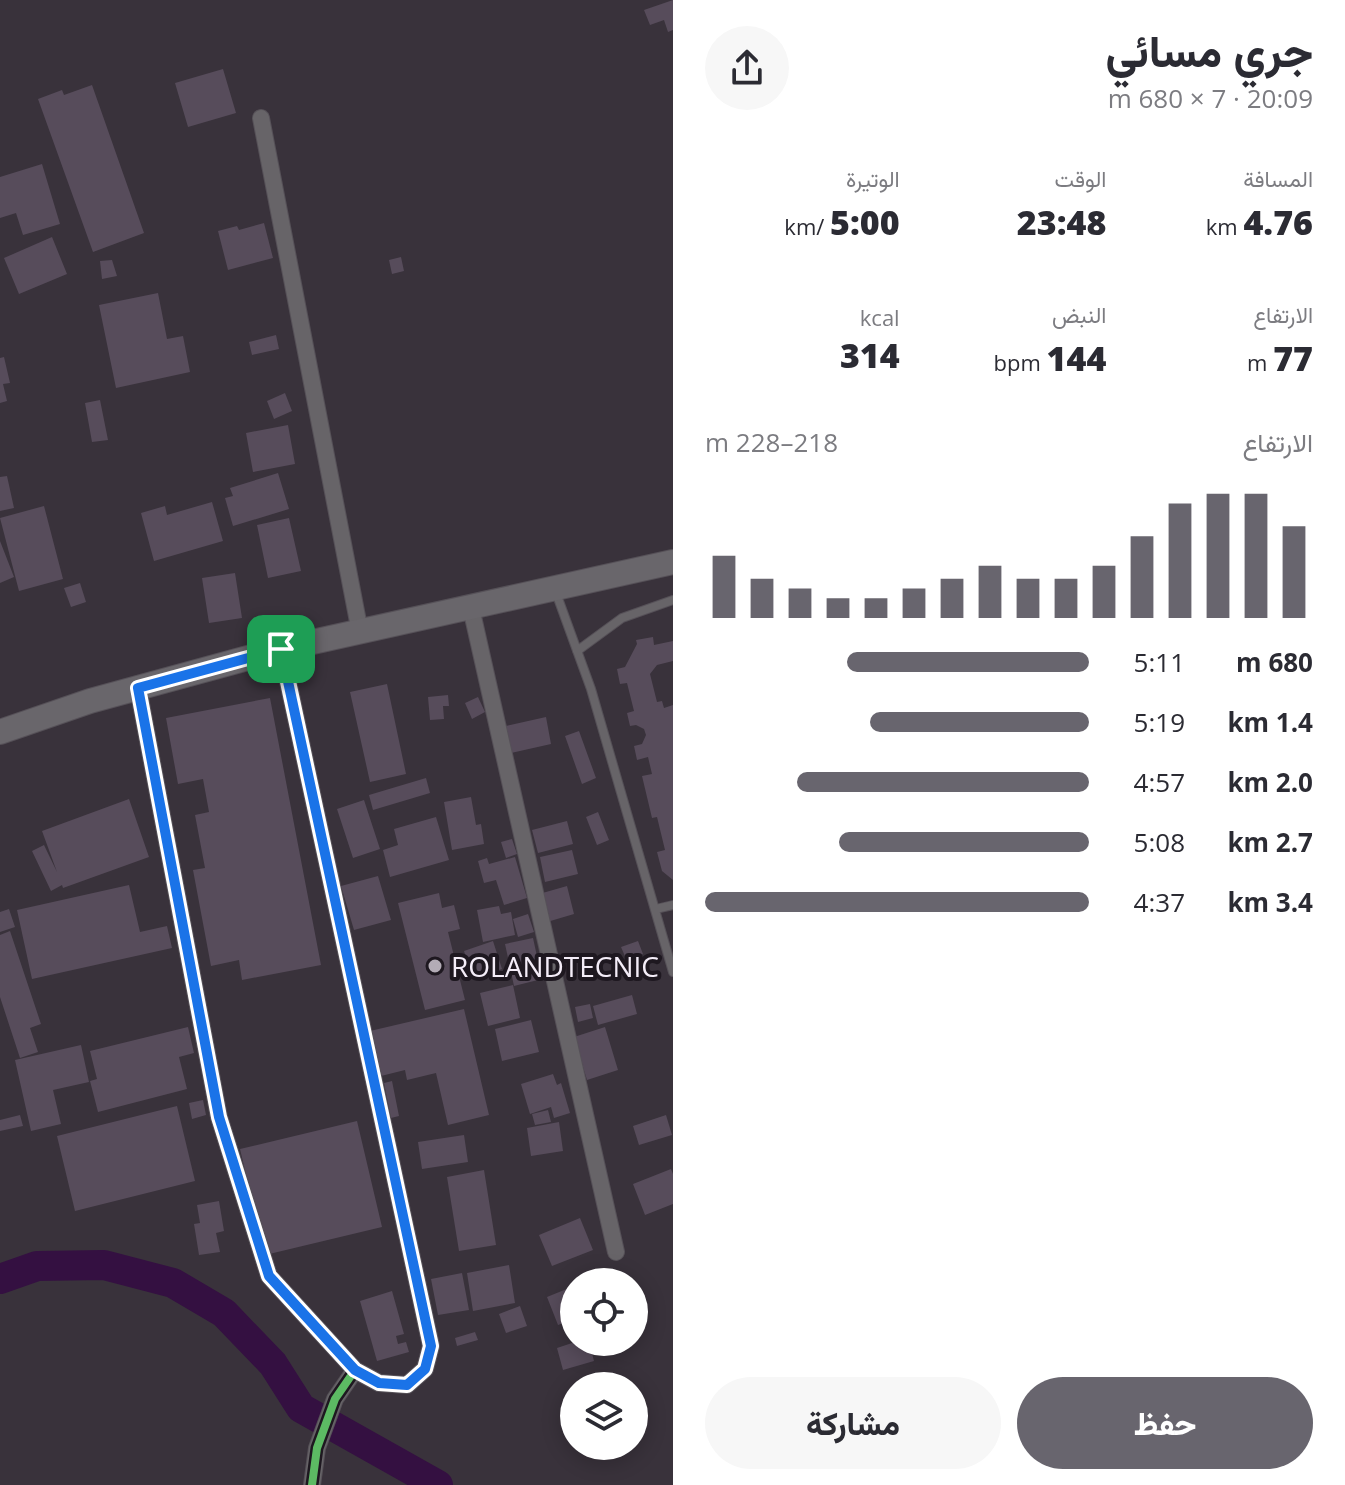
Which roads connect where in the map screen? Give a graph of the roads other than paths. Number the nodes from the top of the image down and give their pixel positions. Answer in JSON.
{"nodes":[{"id":1,"x":261,"y":118,"type":"dead end"},
{"id":2,"x":673,"y":562,"type":"edge"},
{"id":3,"x":554,"y":589,"type":"junction"},
{"id":4,"x":673,"y":600,"type":"edge"},
{"id":5,"x":471,"y":608,"type":"junction"},
{"id":6,"x":360,"y":632,"type":"junction"},
{"id":7,"x":281,"y":649,"type":"junction"},
{"id":8,"x":577,"y":651,"type":"junction"},
{"id":9,"x":138,"y":688,"type":"junction"},
{"id":10,"x":0,"y":732,"type":"edge"},
{"id":11,"x":673,"y":905,"type":"edge"},
{"id":12,"x":656,"y":909,"type":"junction"},
{"id":13,"x":673,"y":972,"type":"edge"},
{"id":14,"x":616,"y":1252,"type":"dead end"},
{"id":15,"x":355,"y":1370,"type":"junction"},
{"id":16,"x":312,"y":1485,"type":"edge"}],
"edges":[{"from":1,"to":6,"type":"street"},
{"from":2,"to":3,"type":"main road"},
{"from":3,"to":5,"type":"main road"},
{"from":3,"to":8,"type":"lane"},
{"from":4,"to":8,"type":"lane"},
{"from":5,"to":6,"type":"main road"},
{"from":5,"to":14,"type":"street"},
{"from":6,"to":7,"type":"main road"},
{"from":7,"to":9,"type":"main road"},
{"from":7,"to":15,"type":"street"},
{"from":8,"to":12,"type":"lane"},
{"from":9,"to":10,"type":"main road"},
{"from":9,"to":15,"type":"street"},
{"from":11,"to":12,"type":"lane"},
{"from":12,"to":13,"type":"lane"},
{"from":15,"to":16,"type":"street"}]}
